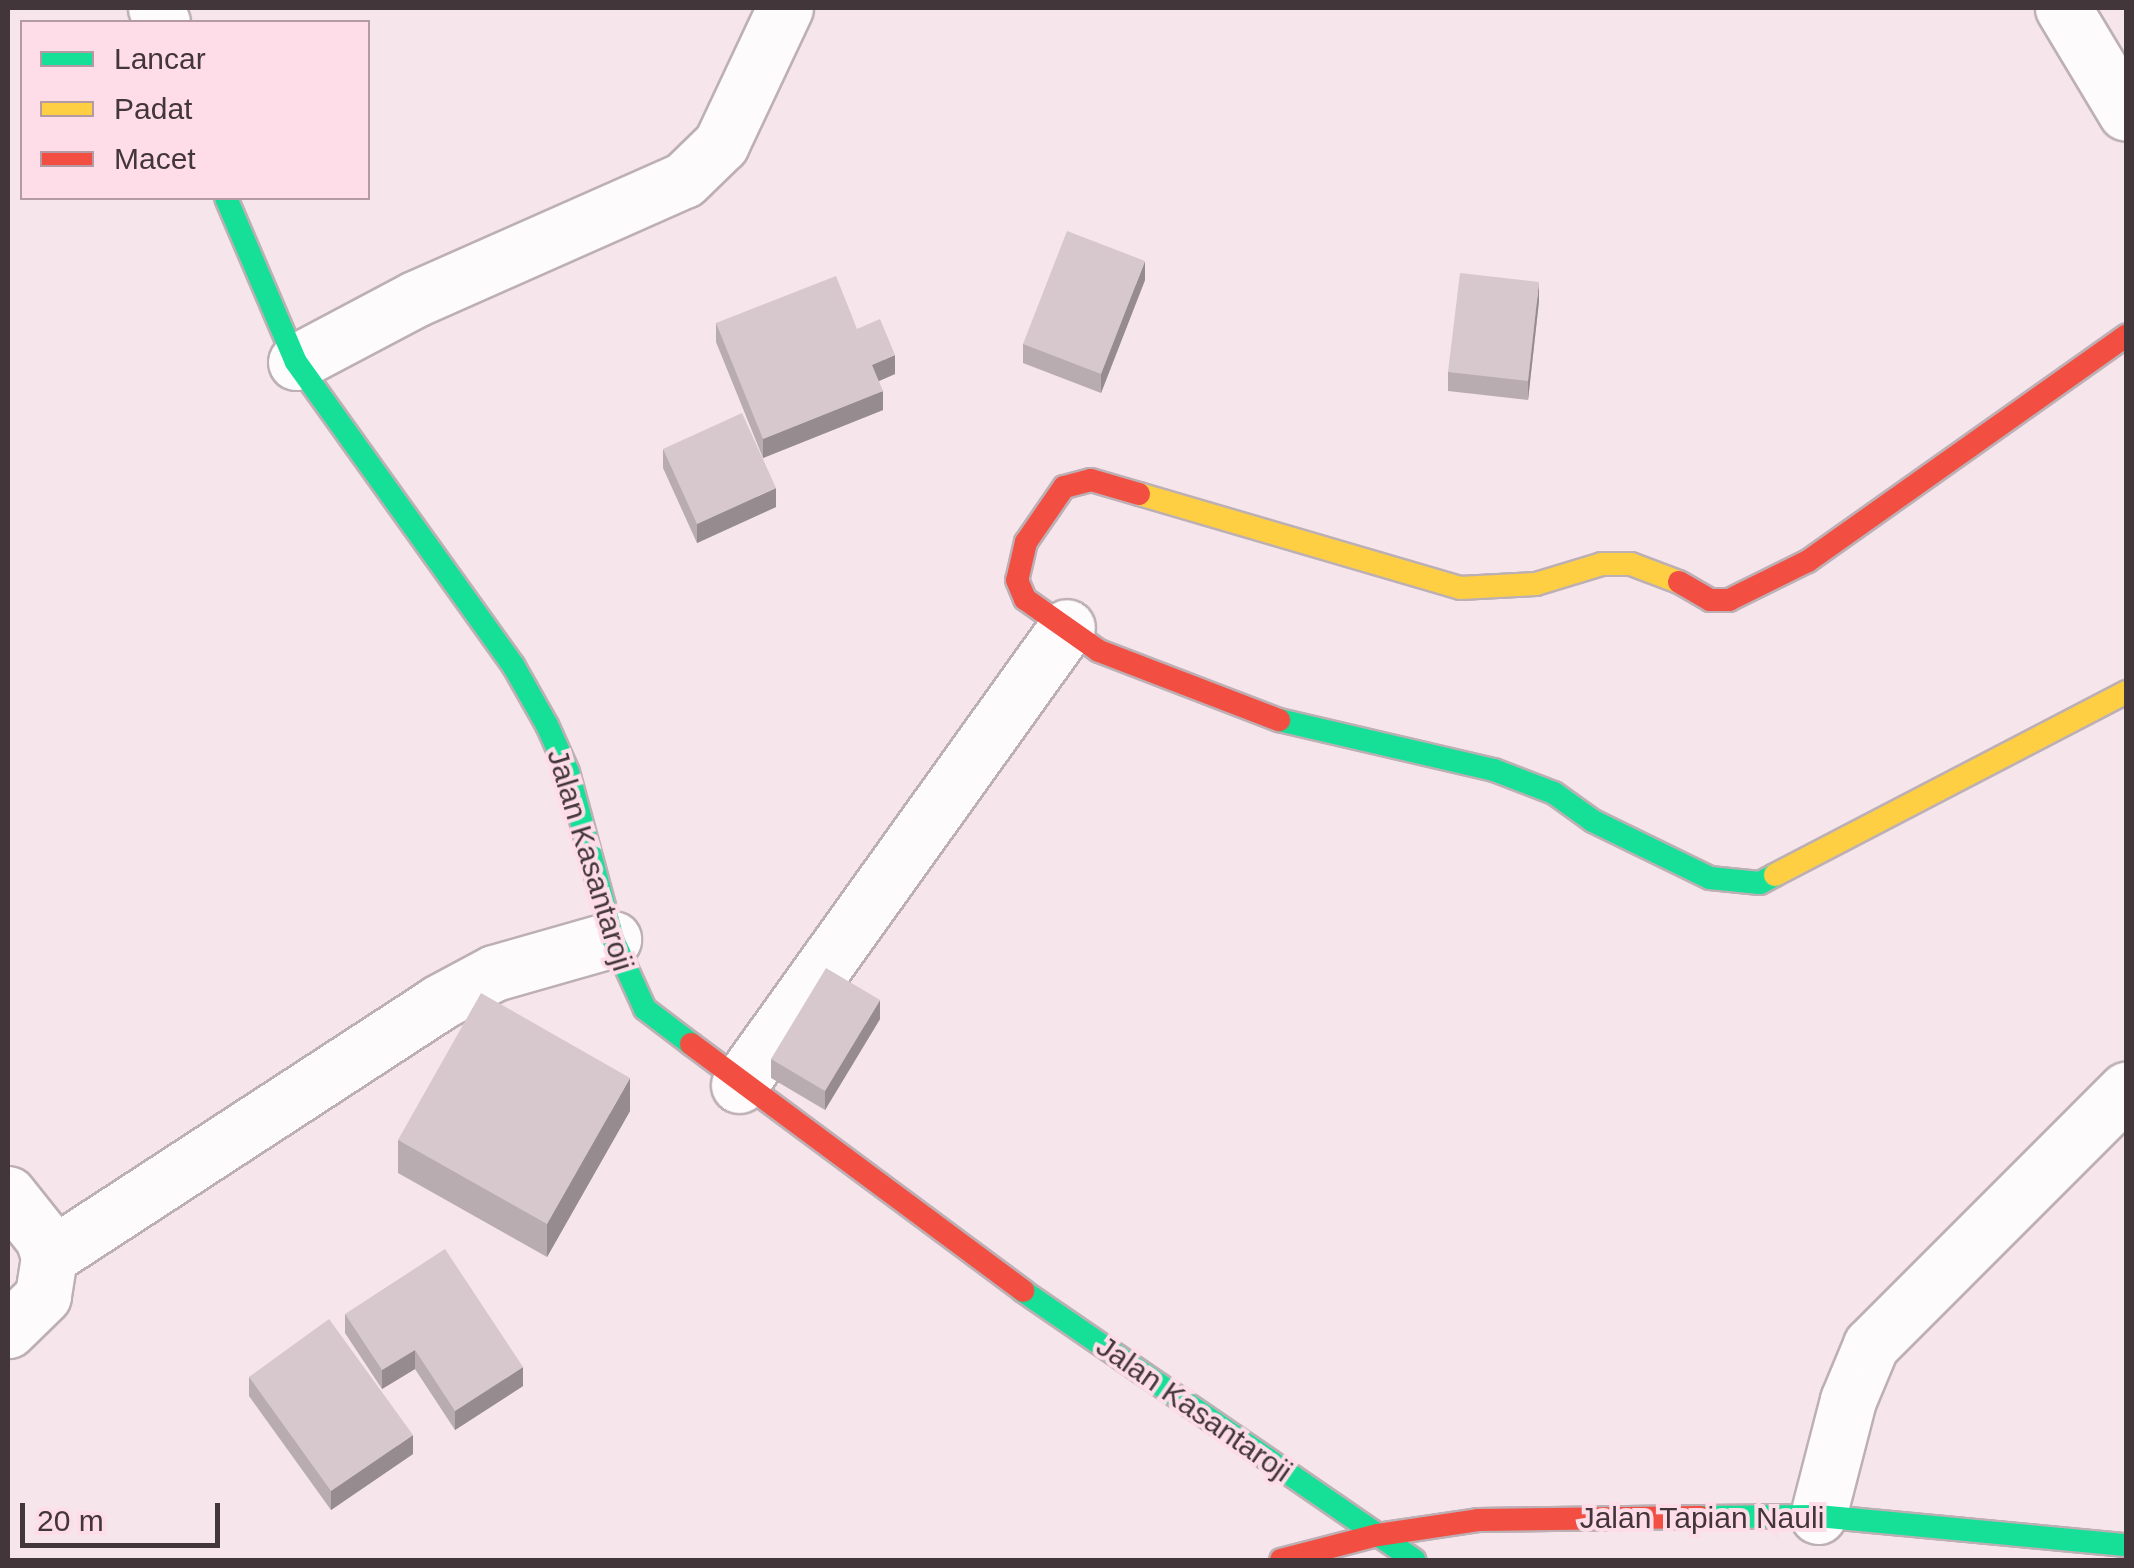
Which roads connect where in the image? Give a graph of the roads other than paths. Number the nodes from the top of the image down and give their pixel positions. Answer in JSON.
{"nodes":[{"id":1,"x":785,"y":8,"type":"edge"},
{"id":2,"x":2085,"y":18,"type":"edge"},
{"id":3,"x":2126,"y":113,"type":"edge"},
{"id":4,"x":227,"y":200,"type":"edge"},
{"id":5,"x":2126,"y":336,"type":"edge"},
{"id":6,"x":296,"y":362,"type":"junction"},
{"id":7,"x":1067,"y":627,"type":"junction"},
{"id":8,"x":2126,"y":692,"type":"edge"},
{"id":9,"x":613,"y":940,"type":"junction"},
{"id":10,"x":739,"y":1085,"type":"junction"},
{"id":11,"x":2126,"y":1090,"type":"edge"},
{"id":12,"x":8,"y":1194,"type":"edge"},
{"id":13,"x":49,"y":1257,"type":"junction"},
{"id":14,"x":8,"y":1330,"type":"edge"},
{"id":15,"x":1818,"y":1516,"type":"junction"},
{"id":16,"x":1378,"y":1535,"type":"junction"},
{"id":17,"x":2126,"y":1545,"type":"edge"},
{"id":18,"x":1280,"y":1560,"type":"edge"},
{"id":19,"x":1414,"y":1560,"type":"edge"}],
"edges":[{"from":1,"to":6,"type":"street"},
{"from":2,"to":3,"type":"street"},
{"from":4,"to":6,"type":"street","name":"Jalan Kasantaroji"},
{"from":5,"to":7,"type":"street"},
{"from":6,"to":9,"type":"street","name":"Jalan Kasantaroji"},
{"from":7,"to":8,"type":"street"},
{"from":7,"to":10,"type":"street"},
{"from":9,"to":10,"type":"street","name":"Jalan Kasantaroji"},
{"from":9,"to":13,"type":"street"},
{"from":10,"to":16,"type":"street","name":"Jalan Kasantaroji"},
{"from":11,"to":15,"type":"street"},
{"from":12,"to":13,"type":"street"},
{"from":13,"to":14,"type":"street"},
{"from":15,"to":16,"type":"street","name":"Jalan Tapian Nauli"},
{"from":15,"to":17,"type":"street","name":"Jalan Tapian Nauli"},
{"from":16,"to":18,"type":"street","name":"Jalan Tapian Nauli"},
{"from":16,"to":19,"type":"street","name":"Jalan Kasantaroji"}]}
